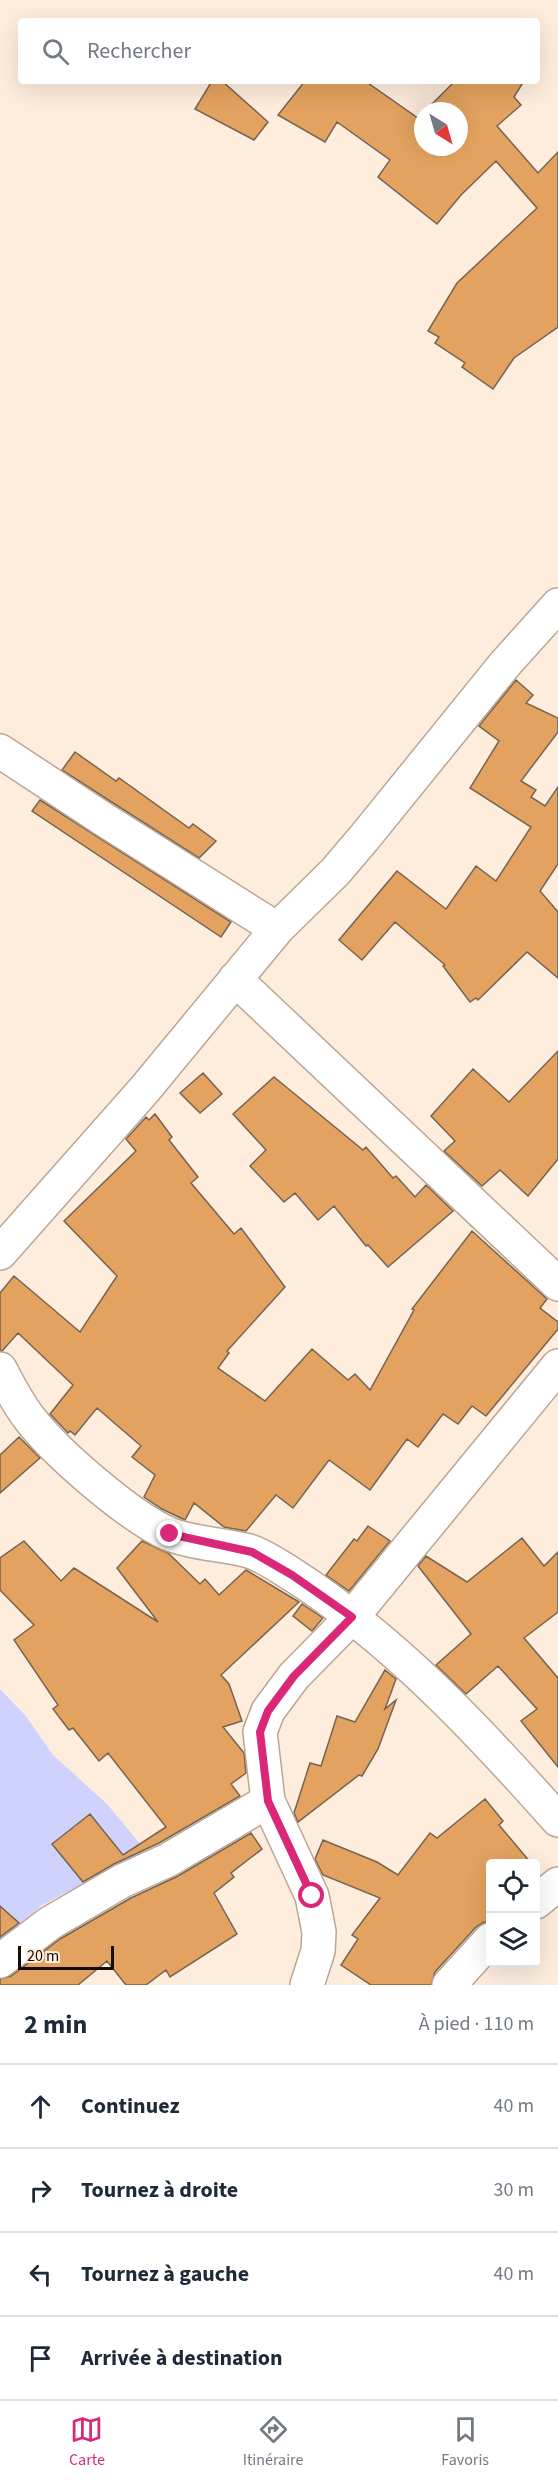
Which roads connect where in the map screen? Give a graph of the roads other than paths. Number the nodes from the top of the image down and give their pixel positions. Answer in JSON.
{"nodes":[{"id":1,"x":558,"y":605,"type":"edge"},
{"id":2,"x":0,"y":751,"type":"edge"},
{"id":3,"x":277,"y":929,"type":"junction"},
{"id":4,"x":235,"y":979,"type":"junction"},
{"id":5,"x":1,"y":1248,"type":"edge"},
{"id":6,"x":558,"y":1284,"type":"edge"},
{"id":7,"x":558,"y":1366,"type":"edge"},
{"id":8,"x":0,"y":1369,"type":"edge"},
{"id":9,"x":352,"y":1617,"type":"junction"},
{"id":10,"x":268,"y":1801,"type":"junction"},
{"id":11,"x":558,"y":1820,"type":"edge"},
{"id":12,"x":558,"y":1884,"type":"edge"},
{"id":13,"x":540,"y":1899,"type":"edge"},
{"id":14,"x":486,"y":1944,"type":"edge"},
{"id":15,"x":0,"y":1961,"type":"edge"},
{"id":16,"x":307,"y":1985,"type":"edge"},
{"id":17,"x":449,"y":1985,"type":"edge"}],
"edges":[{"from":1,"to":3,"type":"street"},
{"from":2,"to":3,"type":"street"},
{"from":3,"to":4,"type":"street"},
{"from":4,"to":5,"type":"street"},
{"from":4,"to":6,"type":"street"},
{"from":7,"to":9,"type":"street"},
{"from":8,"to":9,"type":"street"},
{"from":9,"to":10,"type":"street"},
{"from":9,"to":11,"type":"street"},
{"from":10,"to":15,"type":"street"},
{"from":10,"to":16,"type":"street"},
{"from":12,"to":13,"type":"street"},
{"from":14,"to":17,"type":"street"}]}
